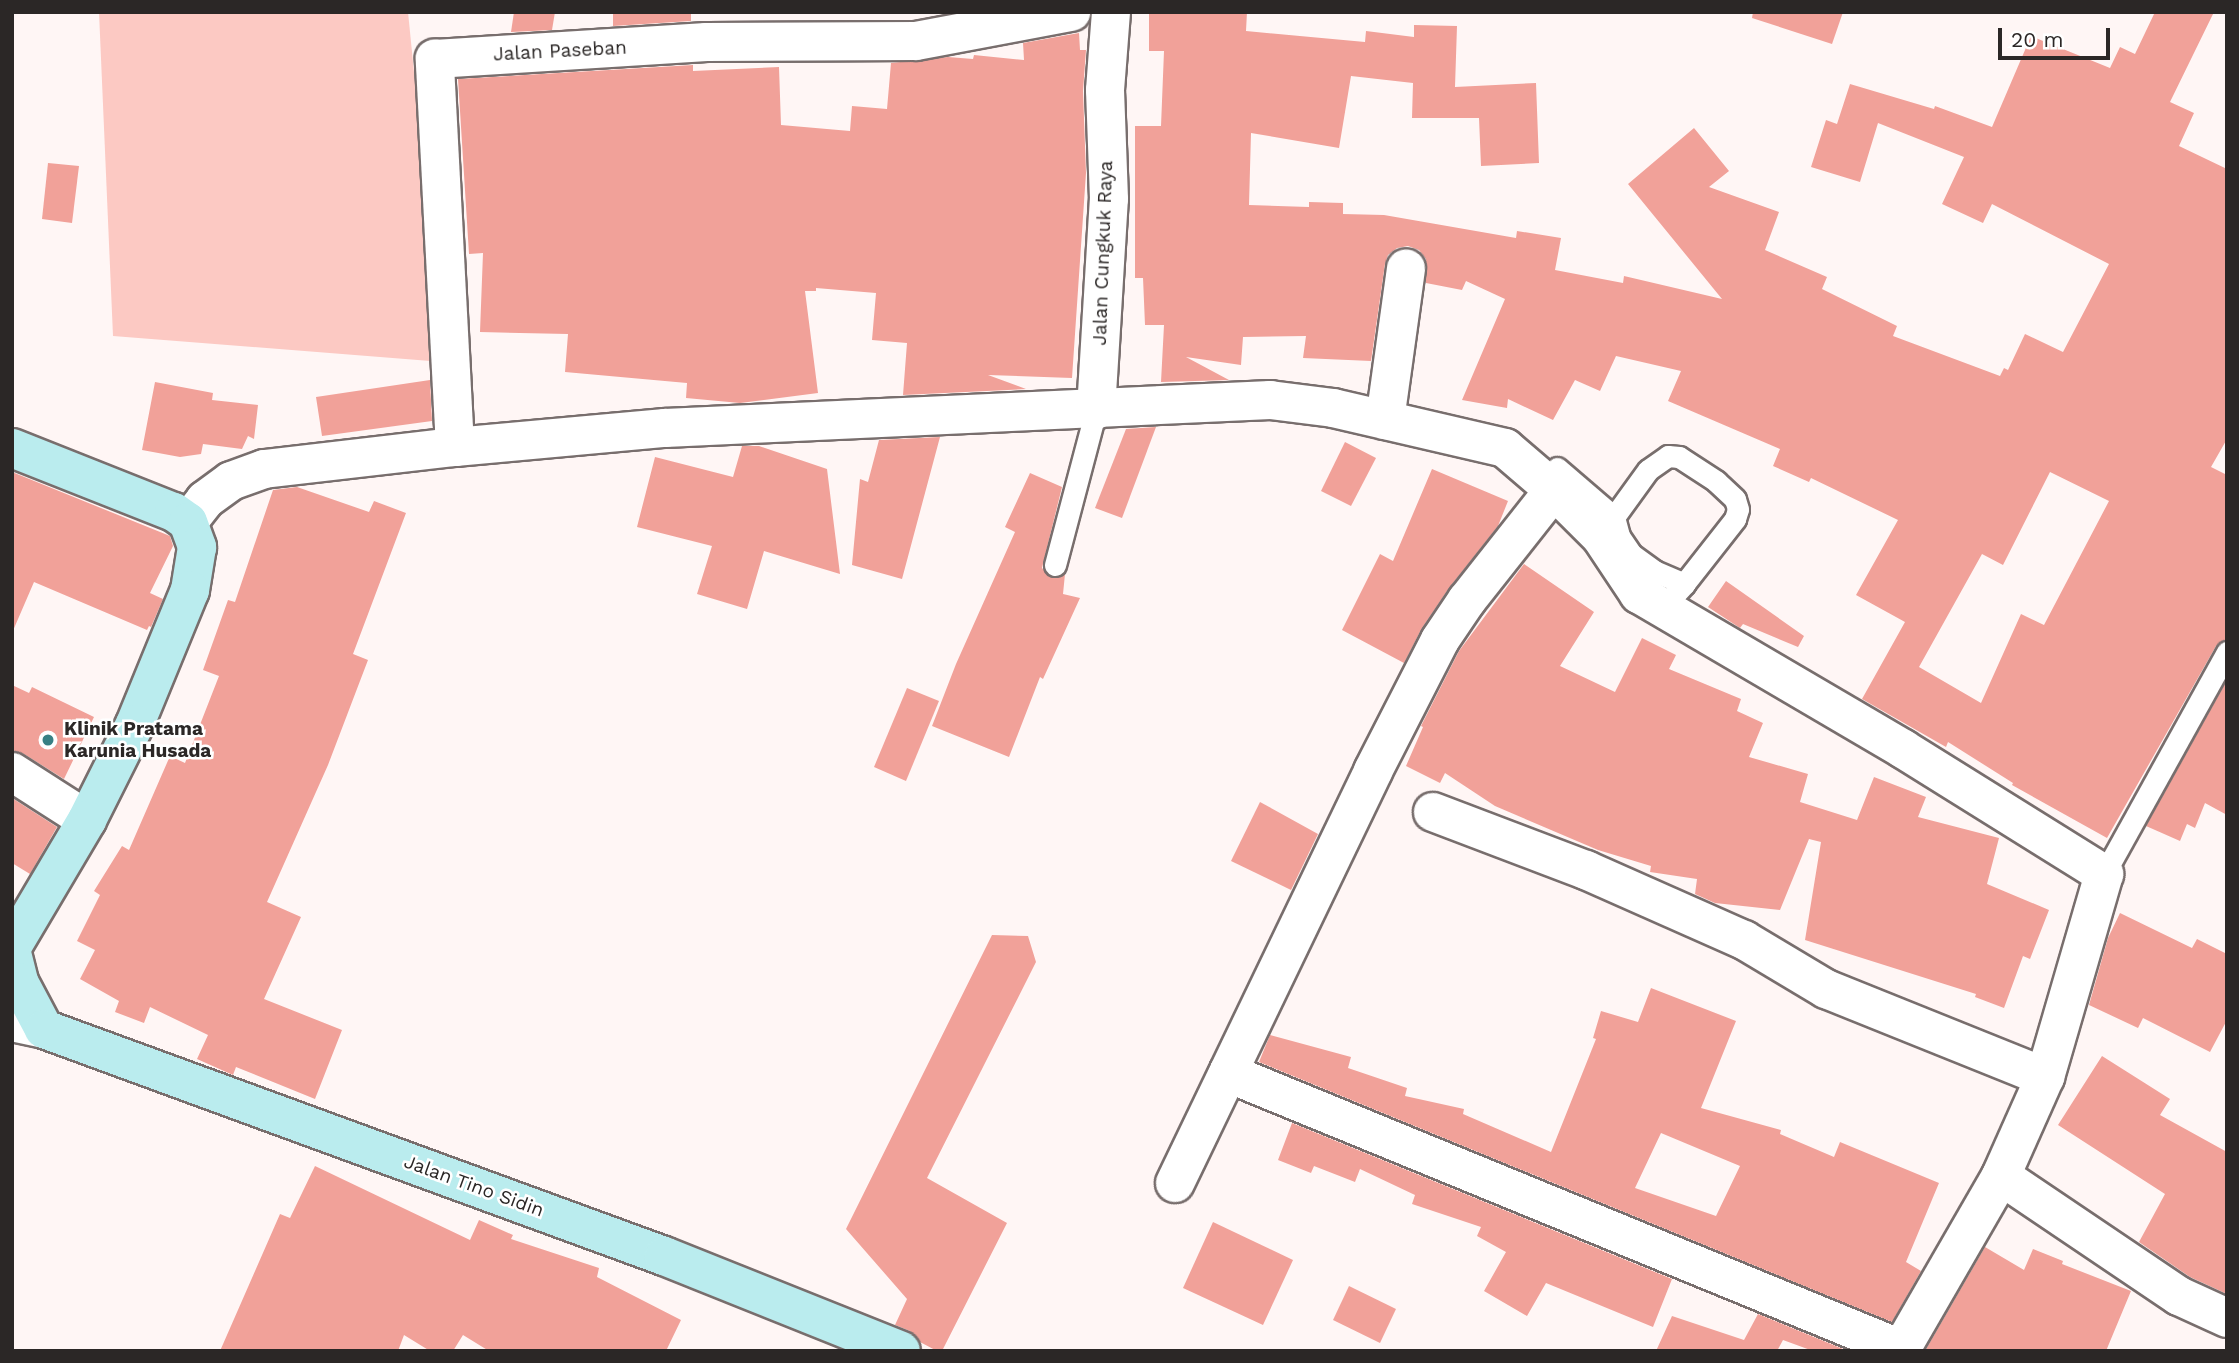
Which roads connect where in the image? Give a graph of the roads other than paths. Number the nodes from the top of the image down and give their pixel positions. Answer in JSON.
{"nodes":[{"id":1,"x":1070,"y":12,"type":"edge"},
{"id":2,"x":1111,"y":12,"type":"edge"},
{"id":3,"x":706,"y":27,"type":"edge"},
{"id":4,"x":1406,"y":268,"type":"dead end"},
{"id":5,"x":1096,"y":410,"type":"junction"},
{"id":6,"x":1385,"y":420,"type":"junction"},
{"id":7,"x":455,"y":447,"type":"junction"},
{"id":8,"x":12,"y":448,"type":"edge"},
{"id":9,"x":1556,"y":479,"type":"junction"},
{"id":10,"x":1614,"y":517,"type":"junction"},
{"id":11,"x":188,"y":522,"type":"junction"},
{"id":12,"x":1055,"y":565,"type":"dead end"},
{"id":13,"x":1673,"y":596,"type":"junction"},
{"id":14,"x":2227,"y":652,"type":"edge"},
{"id":15,"x":12,"y":772,"type":"edge"},
{"id":16,"x":1433,"y":812,"type":"dead end"},
{"id":17,"x":87,"y":820,"type":"junction"},
{"id":18,"x":2104,"y":874,"type":"junction"},
{"id":19,"x":12,"y":947,"type":"edge"},
{"id":20,"x":12,"y":953,"type":"edge"},
{"id":21,"x":28,"y":1025,"type":"edge"},
{"id":22,"x":1228,"y":1073,"type":"junction"},
{"id":23,"x":2045,"y":1077,"type":"junction"},
{"id":24,"x":2001,"y":1177,"type":"junction"},
{"id":25,"x":1175,"y":1183,"type":"dead end"},
{"id":26,"x":2227,"y":1318,"type":"edge"},
{"id":27,"x":1900,"y":1350,"type":"edge"},
{"id":28,"x":901,"y":1351,"type":"edge"}],
"edges":[{"from":1,"to":3,"type":"street","name":"Jalan Paseban"},
{"from":2,"to":5,"type":"street","name":"Jalan Cungkuk Raya"},
{"from":3,"to":7,"type":"street","name":"Jalan Paseban"},
{"from":4,"to":6,"type":"street"},
{"from":5,"to":6,"type":"street"},
{"from":5,"to":7,"type":"street"},
{"from":5,"to":12,"type":"lane"},
{"from":6,"to":9,"type":"street"},
{"from":7,"to":11,"type":"street"},
{"from":8,"to":11,"type":"street"},
{"from":9,"to":10,"type":"lane"},
{"from":9,"to":13,"type":"street"},
{"from":9,"to":22,"type":"street"},
{"from":10,"to":13,"type":"lane"},
{"from":10,"to":13,"type":"lane"},
{"from":11,"to":17,"type":"street"},
{"from":13,"to":18,"type":"street"},
{"from":14,"to":18,"type":"lane"},
{"from":15,"to":17,"type":"street"},
{"from":16,"to":23,"type":"street"},
{"from":17,"to":19,"type":"street"},
{"from":18,"to":23,"type":"street"},
{"from":20,"to":21,"type":"street","name":"Jalan Tino Sidin"},
{"from":21,"to":28,"type":"street","name":"Jalan Tino Sidin"},
{"from":22,"to":25,"type":"street"},
{"from":22,"to":27,"type":"street"},
{"from":23,"to":24,"type":"street"},
{"from":24,"to":26,"type":"street"},
{"from":24,"to":27,"type":"street"}]}
